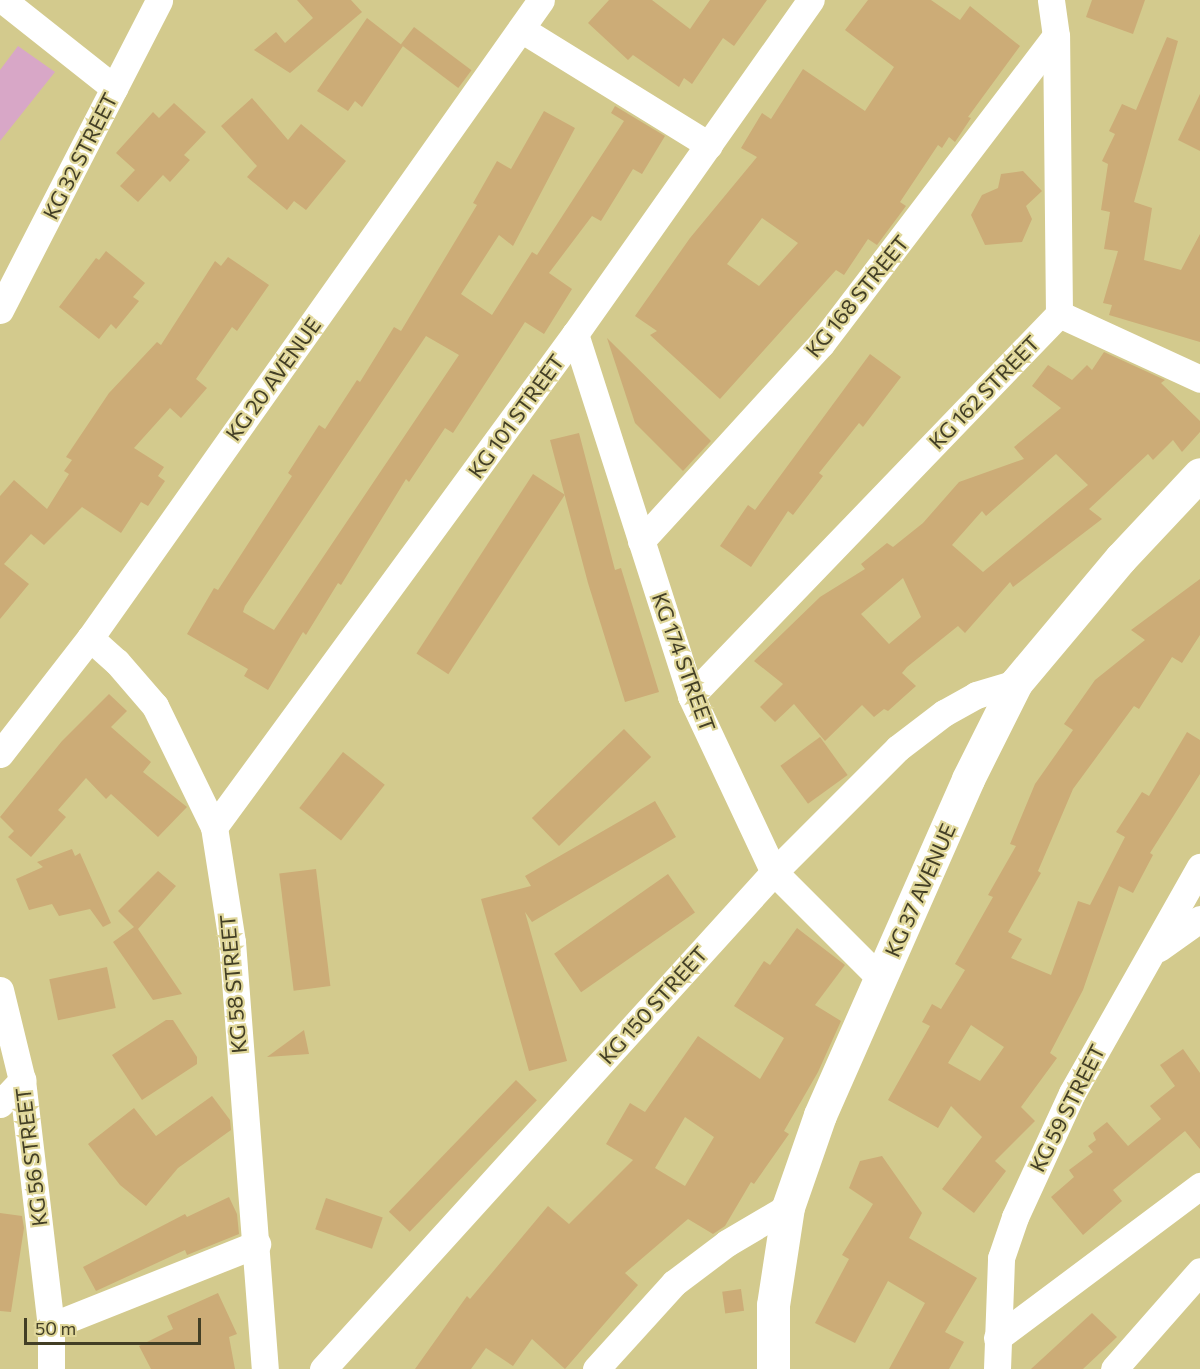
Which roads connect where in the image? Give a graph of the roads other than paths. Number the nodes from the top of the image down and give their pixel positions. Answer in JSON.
{"nodes":[{"id":1,"x":3,"y":0,"type":"edge"},
{"id":2,"x":159,"y":0,"type":"edge"},
{"id":3,"x":541,"y":0,"type":"edge"},
{"id":4,"x":811,"y":0,"type":"edge"},
{"id":5,"x":1051,"y":0,"type":"edge"},
{"id":6,"x":521,"y":28,"type":"junction"},
{"id":7,"x":1056,"y":36,"type":"junction"},
{"id":8,"x":114,"y":88,"type":"junction"},
{"id":9,"x":709,"y":145,"type":"junction"},
{"id":10,"x":0,"y":310,"type":"edge"},
{"id":11,"x":1059,"y":314,"type":"junction"},
{"id":12,"x":575,"y":334,"type":"junction"},
{"id":13,"x":1200,"y":379,"type":"edge"},
{"id":14,"x":1200,"y":474,"type":"edge"},
{"id":15,"x":641,"y":541,"type":"junction"},
{"id":16,"x":90,"y":638,"type":"junction"},
{"id":17,"x":1016,"y":683,"type":"junction"},
{"id":18,"x":691,"y":696,"type":"junction"},
{"id":19,"x":0,"y":754,"type":"edge"},
{"id":20,"x":214,"y":827,"type":"junction"},
{"id":21,"x":1200,"y":867,"type":"edge"},
{"id":22,"x":774,"y":872,"type":"junction"},
{"id":23,"x":1200,"y":919,"type":"edge"},
{"id":24,"x":1152,"y":952,"type":"junction"},
{"id":25,"x":881,"y":979,"type":"junction"},
{"id":26,"x":0,"y":990,"type":"edge"},
{"id":27,"x":22,"y":1080,"type":"junction"},
{"id":28,"x":0,"y":1104,"type":"edge"},
{"id":29,"x":1200,"y":1186,"type":"edge"},
{"id":30,"x":788,"y":1207,"type":"junction"},
{"id":31,"x":257,"y":1244,"type":"junction"},
{"id":32,"x":1200,"y":1271,"type":"edge"},
{"id":33,"x":51,"y":1326,"type":"junction"},
{"id":34,"x":997,"y":1338,"type":"junction"},
{"id":35,"x":51,"y":1369,"type":"edge"},
{"id":36,"x":265,"y":1369,"type":"edge"},
{"id":37,"x":323,"y":1369,"type":"edge"},
{"id":38,"x":596,"y":1369,"type":"edge"},
{"id":39,"x":773,"y":1369,"type":"edge"},
{"id":40,"x":997,"y":1369,"type":"edge"},
{"id":41,"x":1114,"y":1369,"type":"edge"}],
"edges":[{"from":1,"to":8,"type":"street"},
{"from":2,"to":8,"type":"street","name":"KG 32 STREET"},
{"from":3,"to":6,"type":"street","name":"KG 20 AVENUE"},
{"from":4,"to":9,"type":"street","name":"KG 101 STREET"},
{"from":5,"to":7,"type":"street"},
{"from":6,"to":9,"type":"street"},
{"from":6,"to":16,"type":"street","name":"KG 20 AVENUE"},
{"from":7,"to":11,"type":"street"},
{"from":7,"to":15,"type":"street","name":"KG 168 STREET"},
{"from":8,"to":10,"type":"street","name":"KG 32 STREET"},
{"from":9,"to":12,"type":"street","name":"KG 101 STREET"},
{"from":11,"to":13,"type":"street"},
{"from":11,"to":18,"type":"street","name":"KG 162 STREET"},
{"from":12,"to":15,"type":"street","name":"KG 174 STREET"},
{"from":12,"to":20,"type":"street","name":"KG 101 STREET"},
{"from":14,"to":17,"type":"street","name":"KG 37 AVENUE"},
{"from":15,"to":18,"type":"street","name":"KG 174 STREET"},
{"from":16,"to":19,"type":"street","name":"KG 20 AVENUE"},
{"from":16,"to":20,"type":"street","name":"KG 58 STREET"},
{"from":17,"to":22,"type":"street","name":"KG 150 STREET"},
{"from":17,"to":25,"type":"street","name":"KG 37 AVENUE"},
{"from":18,"to":22,"type":"street","name":"KG 174 STREET"},
{"from":20,"to":31,"type":"street","name":"KG 58 STREET"},
{"from":21,"to":24,"type":"street","name":"KG 59 STREET"},
{"from":22,"to":25,"type":"street","name":"KG 174 STREET"},
{"from":22,"to":37,"type":"street","name":"KG 150 STREET"},
{"from":23,"to":24,"type":"street"},
{"from":24,"to":34,"type":"street","name":"KG 59 STREET"},
{"from":25,"to":30,"type":"street","name":"KG 37 AVENUE"},
{"from":26,"to":27,"type":"street","name":"KG 56 STREET"},
{"from":27,"to":28,"type":"street"},
{"from":27,"to":33,"type":"street","name":"KG 56 STREET"},
{"from":29,"to":34,"type":"street"},
{"from":30,"to":38,"type":"street"},
{"from":30,"to":39,"type":"street","name":"KG 37 AVENUE"},
{"from":31,"to":33,"type":"street"},
{"from":31,"to":36,"type":"street","name":"KG 58 STREET"},
{"from":32,"to":41,"type":"street"},
{"from":33,"to":35,"type":"street","name":"KG 56 STREET"},
{"from":34,"to":40,"type":"street","name":"KG 59 STREET"}]}
